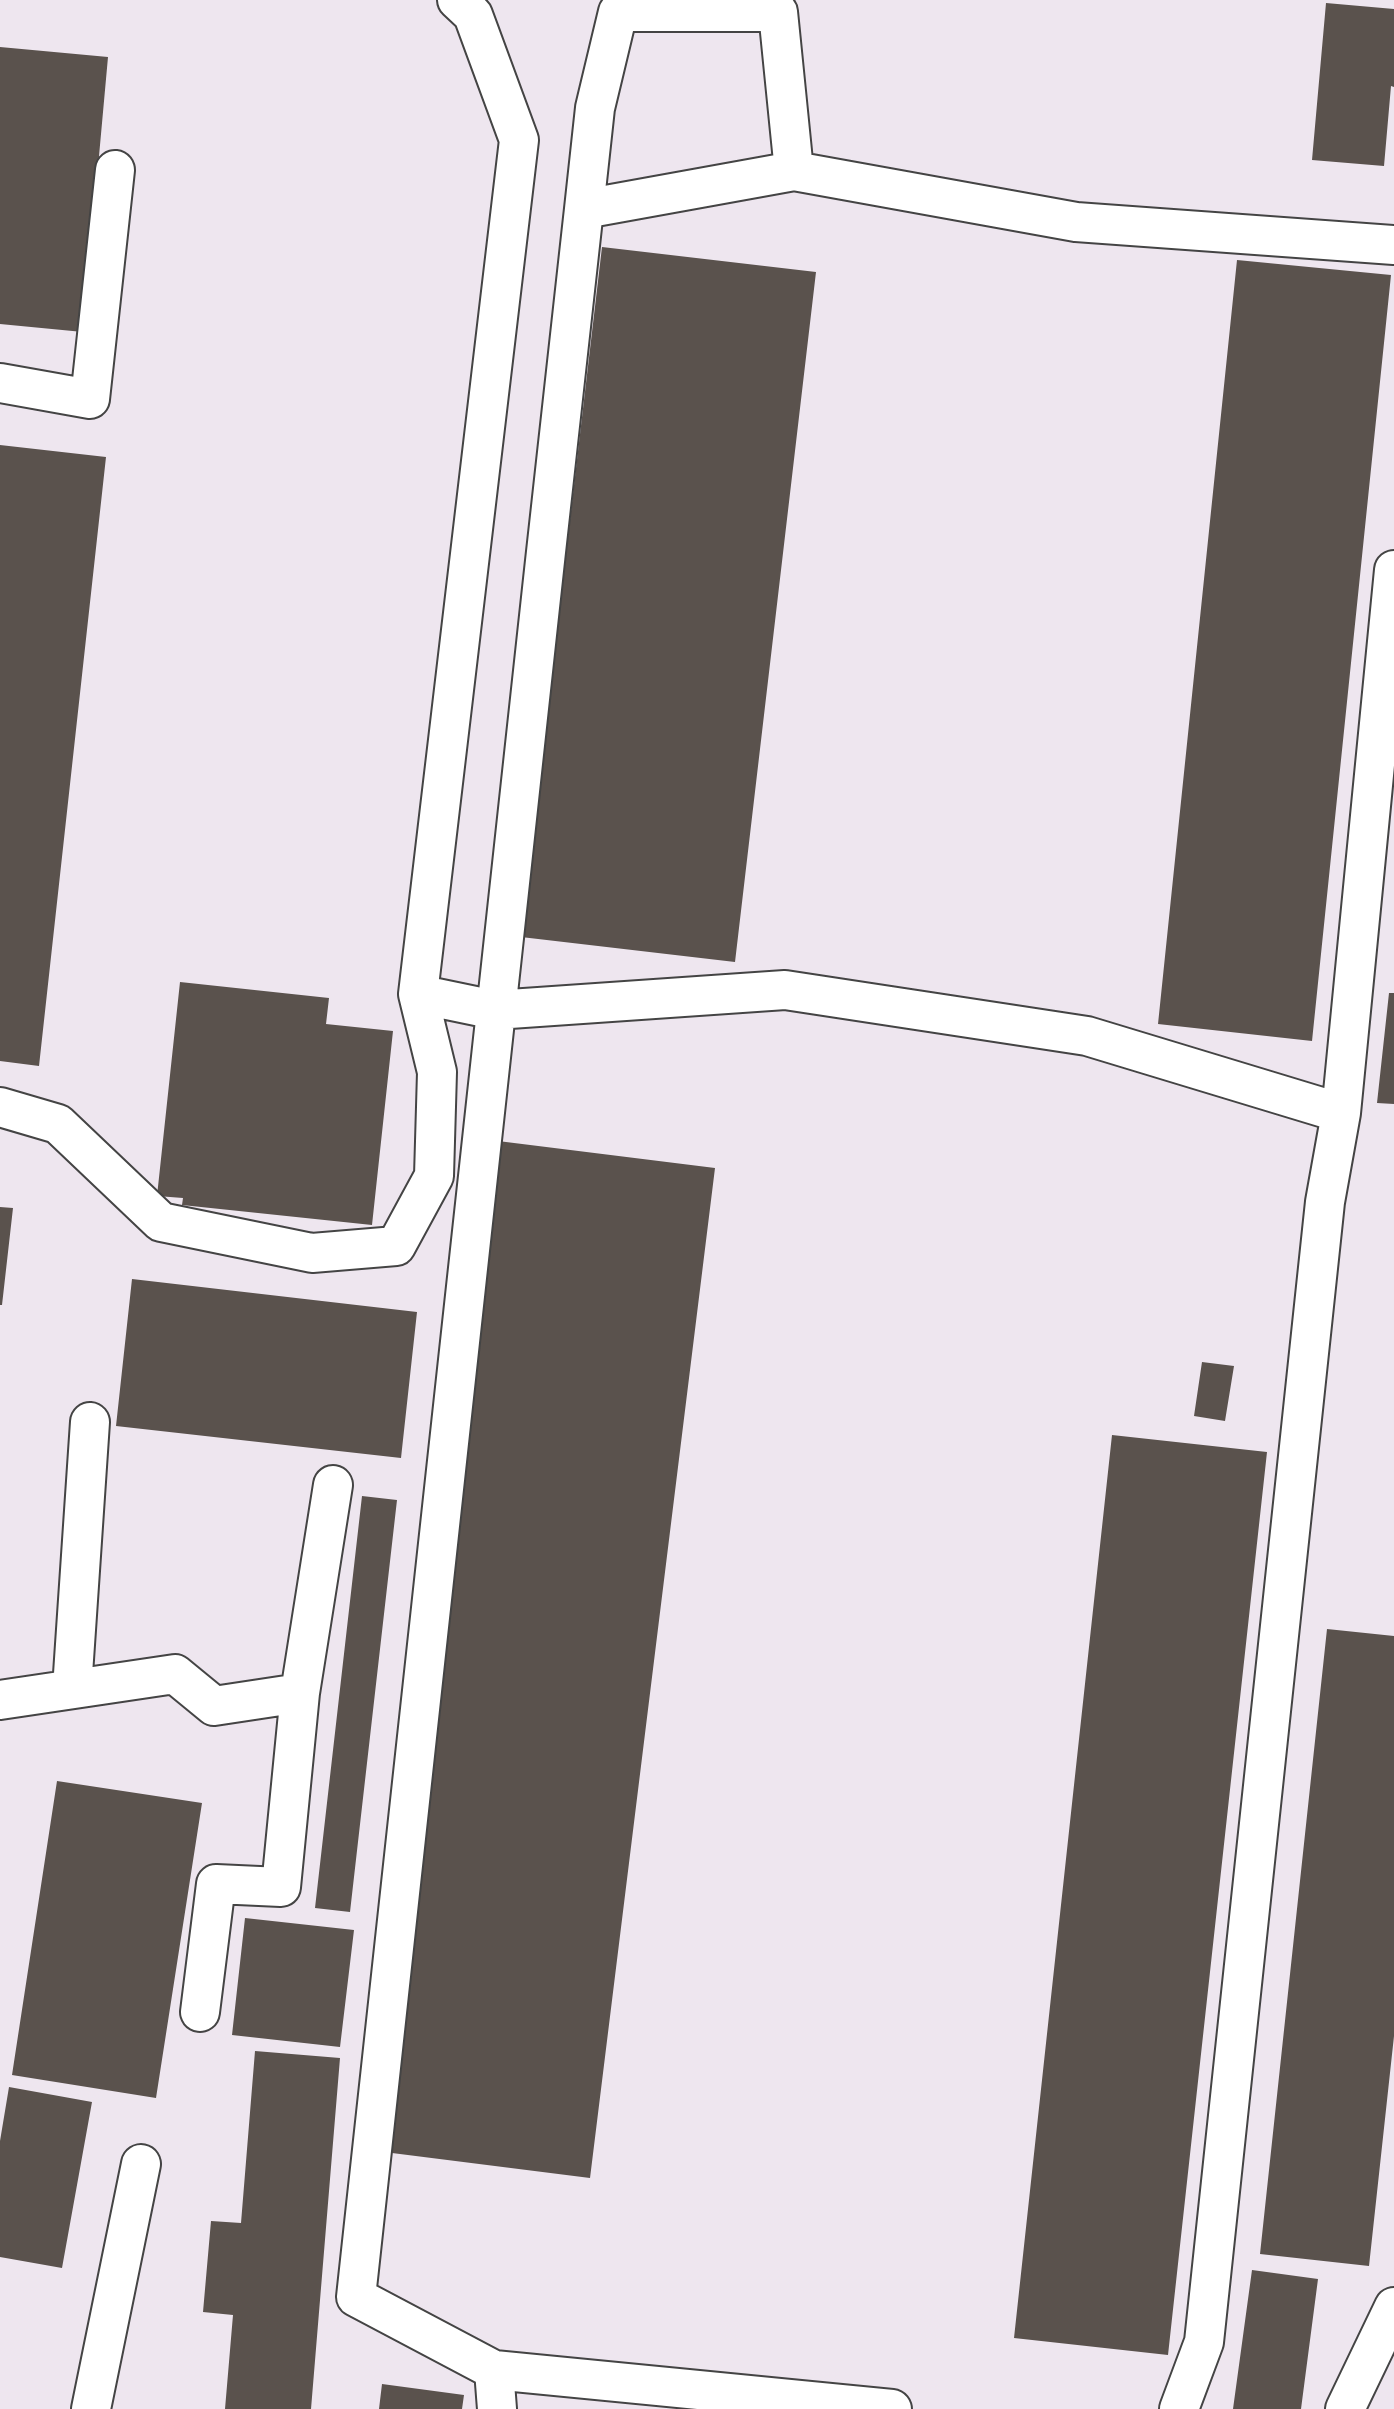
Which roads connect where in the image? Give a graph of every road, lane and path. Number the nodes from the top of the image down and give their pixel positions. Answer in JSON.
{"nodes":[{"id":1,"x":457,"y":0,"type":"edge"},
{"id":2,"x":115,"y":170,"type":"dead end"},
{"id":3,"x":794,"y":171,"type":"junction"},
{"id":4,"x":584,"y":209,"type":"junction"},
{"id":5,"x":1394,"y":245,"type":"edge"},
{"id":6,"x":0,"y":383,"type":"edge"},
{"id":7,"x":1394,"y":570,"type":"edge"},
{"id":8,"x":418,"y":994,"type":"junction"},
{"id":9,"x":495,"y":1010,"type":"junction"},
{"id":10,"x":0,"y":1107,"type":"edge"},
{"id":11,"x":1341,"y":1113,"type":"junction"},
{"id":12,"x":90,"y":1422,"type":"dead end"},
{"id":13,"x":333,"y":1485,"type":"dead end"},
{"id":14,"x":72,"y":1689,"type":"junction"},
{"id":15,"x":300,"y":1693,"type":"junction"},
{"id":16,"x":0,"y":1700,"type":"edge"},
{"id":17,"x":200,"y":2012,"type":"dead end"},
{"id":18,"x":141,"y":2164,"type":"dead end"},
{"id":19,"x":1394,"y":2307,"type":"edge"},
{"id":20,"x":494,"y":2370,"type":"junction"},
{"id":21,"x":91,"y":2409,"type":"edge"},
{"id":22,"x":497,"y":2409,"type":"edge"},
{"id":23,"x":892,"y":2409,"type":"edge"},
{"id":24,"x":1179,"y":2409,"type":"edge"},
{"id":25,"x":1345,"y":2409,"type":"edge"}],
"edges":[{"from":1,"to":8,"type":"lane"},
{"from":2,"to":6,"type":"lane"},
{"from":3,"to":4,"type":"lane"},
{"from":3,"to":4,"type":"lane"},
{"from":3,"to":5,"type":"lane"},
{"from":4,"to":9,"type":"lane"},
{"from":7,"to":11,"type":"lane"},
{"from":8,"to":9,"type":"lane"},
{"from":8,"to":10,"type":"lane"},
{"from":9,"to":11,"type":"lane"},
{"from":9,"to":20,"type":"lane"},
{"from":11,"to":24,"type":"lane"},
{"from":12,"to":14,"type":"lane"},
{"from":13,"to":15,"type":"lane"},
{"from":14,"to":15,"type":"lane"},
{"from":14,"to":16,"type":"lane"},
{"from":15,"to":17,"type":"lane"},
{"from":18,"to":21,"type":"lane"},
{"from":19,"to":25,"type":"lane"},
{"from":20,"to":22,"type":"lane"},
{"from":20,"to":23,"type":"lane"}]}
